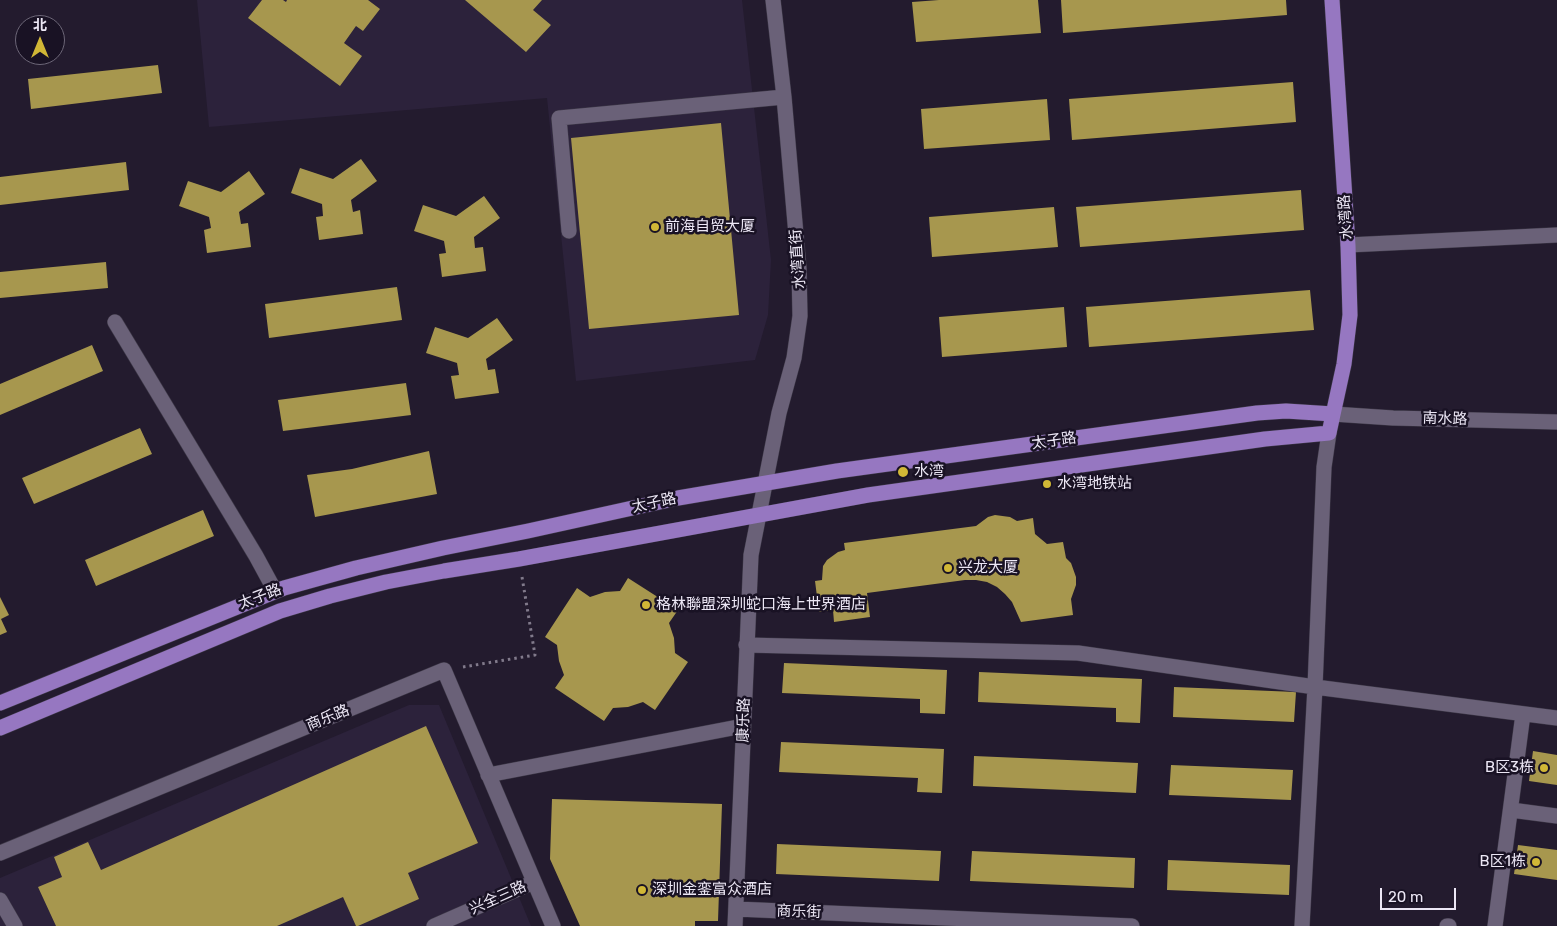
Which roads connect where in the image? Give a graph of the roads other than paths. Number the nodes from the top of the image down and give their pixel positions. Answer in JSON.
{"nodes":[{"id":1,"x":772,"y":0,"type":"edge"},
{"id":2,"x":1332,"y":0,"type":"edge"},
{"id":3,"x":784,"y":97,"type":"junction"},
{"id":4,"x":569,"y":231,"type":"dead end"},
{"id":5,"x":1557,"y":235,"type":"edge"},
{"id":6,"x":1348,"y":245,"type":"junction"},
{"id":7,"x":115,"y":322,"type":"dead end"},
{"id":8,"x":1332,"y":414,"type":"junction"},
{"id":9,"x":1557,"y":422,"type":"edge"},
{"id":10,"x":1329,"y":433,"type":"junction"},
{"id":11,"x":764,"y":483,"type":"junction"},
{"id":12,"x":758,"y":515,"type":"junction"},
{"id":13,"x":275,"y":591,"type":"junction"},
{"id":14,"x":746,"y":645,"type":"junction"},
{"id":15,"x":1315,"y":687,"type":"junction"},
{"id":16,"x":0,"y":703,"type":"edge"},
{"id":17,"x":1523,"y":714,"type":"junction"},
{"id":18,"x":1557,"y":718,"type":"edge"},
{"id":19,"x":743,"y":726,"type":"junction"},
{"id":20,"x":0,"y":728,"type":"edge"},
{"id":21,"x":488,"y":775,"type":"junction"},
{"id":22,"x":1511,"y":810,"type":"junction"},
{"id":23,"x":1557,"y":816,"type":"edge"},
{"id":24,"x":0,"y":853,"type":"edge"},
{"id":25,"x":534,"y":882,"type":"junction"},
{"id":26,"x":0,"y":900,"type":"edge"},
{"id":27,"x":736,"y":909,"type":"junction"},
{"id":28,"x":14,"y":926,"type":"edge"},
{"id":29,"x":434,"y":926,"type":"edge"},
{"id":30,"x":553,"y":926,"type":"edge"},
{"id":31,"x":735,"y":926,"type":"edge"},
{"id":32,"x":1132,"y":926,"type":"edge"},
{"id":33,"x":1302,"y":926,"type":"edge"},
{"id":34,"x":1495,"y":926,"type":"edge"}],
"edges":[{"from":1,"to":3,"type":"street","name":"水湾直街"},
{"from":2,"to":6,"type":"main road","name":"水湾路"},
{"from":3,"to":4,"type":"street"},
{"from":3,"to":11,"type":"street","name":"水湾直街"},
{"from":5,"to":6,"type":"street"},
{"from":6,"to":8,"type":"main road","name":"水湾路"},
{"from":7,"to":13,"type":"street"},
{"from":8,"to":9,"type":"street","name":"南水路"},
{"from":8,"to":10,"type":"main road","name":"水湾路"},
{"from":8,"to":11,"type":"main road","name":"太子路"},
{"from":10,"to":12,"type":"main road","name":"太子路"},
{"from":10,"to":15,"type":"street"},
{"from":11,"to":12,"type":"street","name":"水湾直街"},
{"from":11,"to":13,"type":"main road","name":"太子路"},
{"from":12,"to":14,"type":"street","name":"康乐路"},
{"from":12,"to":20,"type":"main road","name":"太子路"},
{"from":13,"to":16,"type":"main road","name":"太子路"},
{"from":14,"to":15,"type":"street"},
{"from":14,"to":19,"type":"street","name":"康乐路"},
{"from":15,"to":17,"type":"street"},
{"from":15,"to":33,"type":"street"},
{"from":17,"to":18,"type":"street"},
{"from":17,"to":22,"type":"street"},
{"from":19,"to":21,"type":"street"},
{"from":19,"to":27,"type":"street","name":"康乐路"},
{"from":21,"to":24,"type":"street","name":"商乐路"},
{"from":21,"to":25,"type":"street"},
{"from":22,"to":23,"type":"street"},
{"from":22,"to":34,"type":"street"},
{"from":25,"to":29,"type":"street","name":"兴全三路"},
{"from":25,"to":30,"type":"street"},
{"from":26,"to":28,"type":"street"},
{"from":27,"to":31,"type":"street","name":"康乐路"},
{"from":27,"to":32,"type":"street","name":"商乐街"}]}
